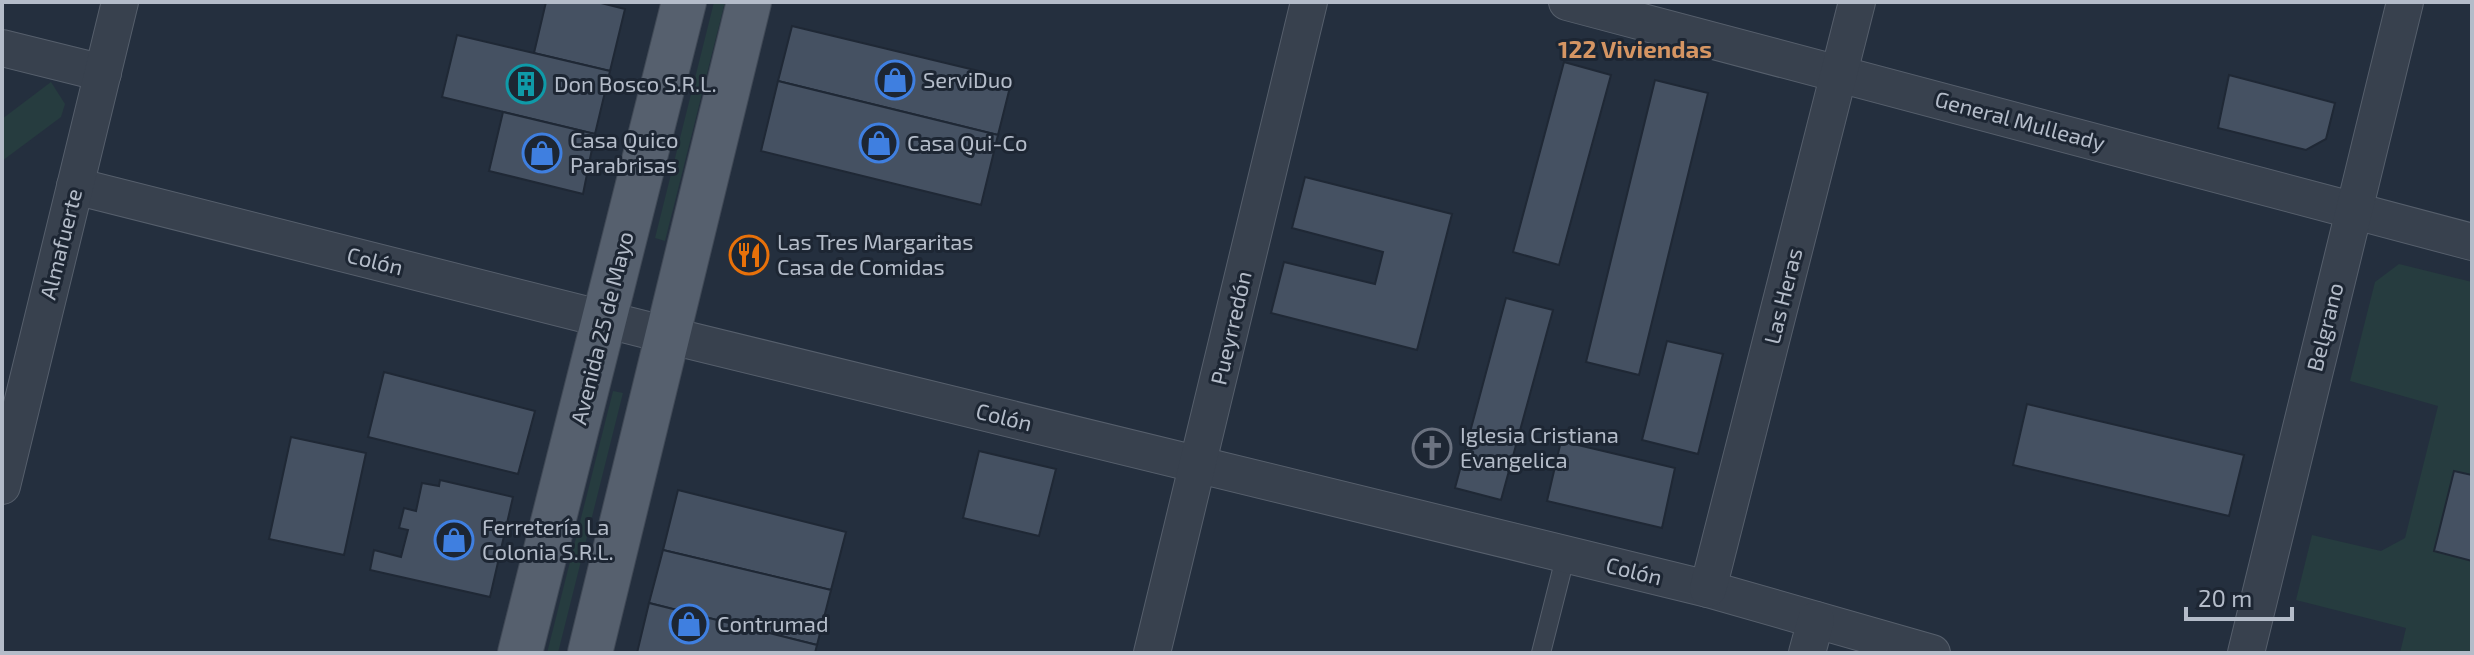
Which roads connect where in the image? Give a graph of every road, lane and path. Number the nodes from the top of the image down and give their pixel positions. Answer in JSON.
{"nodes":[{"id":1,"x":120,"y":2,"type":"edge"},
{"id":2,"x":684,"y":2,"type":"edge"},
{"id":3,"x":749,"y":2,"type":"edge"},
{"id":4,"x":1309,"y":2,"type":"edge"},
{"id":5,"x":1567,"y":2,"type":"edge"},
{"id":6,"x":1857,"y":2,"type":"edge"},
{"id":7,"x":2405,"y":2,"type":"edge"},
{"id":8,"x":2,"y":48,"type":"edge"},
{"id":9,"x":1839,"y":72,"type":"junction"},
{"id":10,"x":103,"y":73,"type":"junction"},
{"id":11,"x":75,"y":186,"type":"junction"},
{"id":12,"x":2353,"y":210,"type":"junction"},
{"id":13,"x":2472,"y":242,"type":"edge"},
{"id":14,"x":605,"y":319,"type":"junction"},
{"id":15,"x":667,"y":335,"type":"junction"},
{"id":16,"x":1199,"y":465,"type":"junction"},
{"id":17,"x":2,"y":486,"type":"edge"},
{"id":18,"x":1566,"y":554,"type":"junction"},
{"id":19,"x":1708,"y":589,"type":"junction"},
{"id":20,"x":1811,"y":636,"type":"edge"},
{"id":21,"x":520,"y":653,"type":"edge"},
{"id":22,"x":590,"y":653,"type":"edge"},
{"id":23,"x":1152,"y":653,"type":"edge"},
{"id":24,"x":1541,"y":653,"type":"edge"},
{"id":25,"x":1932,"y":653,"type":"edge"},
{"id":26,"x":2246,"y":653,"type":"edge"}],
"edges":[{"from":1,"to":10,"type":"street","name":"Almafuerte"},
{"from":2,"to":14,"type":"main road","name":"Avenida 25 de Mayo"},
{"from":3,"to":15,"type":"main road"},
{"from":4,"to":16,"type":"street","name":"Pueyrredón"},
{"from":5,"to":9,"type":"street","name":"General Mulleady"},
{"from":6,"to":9,"type":"street","name":"Las Heras"},
{"from":7,"to":12,"type":"street","name":"Belgrano"},
{"from":8,"to":10,"type":"street"},
{"from":9,"to":12,"type":"street","name":"General Mulleady"},
{"from":9,"to":19,"type":"street","name":"Las Heras"},
{"from":10,"to":11,"type":"street","name":"Almafuerte"},
{"from":11,"to":14,"type":"street","name":"Colón"},
{"from":11,"to":17,"type":"street","name":"Almafuerte"},
{"from":12,"to":13,"type":"street","name":"General Mulleady"},
{"from":12,"to":26,"type":"street","name":"Belgrano"},
{"from":14,"to":15,"type":"street","name":"Colón"},
{"from":14,"to":21,"type":"main road","name":"Avenida 25 de Mayo"},
{"from":15,"to":16,"type":"street","name":"Colón"},
{"from":15,"to":22,"type":"main road"},
{"from":16,"to":18,"type":"street","name":"Colón"},
{"from":16,"to":23,"type":"street","name":"Pueyrredón"},
{"from":18,"to":19,"type":"street","name":"Colón"},
{"from":18,"to":24,"type":"lane"},
{"from":19,"to":20,"type":"street","name":"Colón"},
{"from":20,"to":25,"type":"street","name":"Colón"}]}
